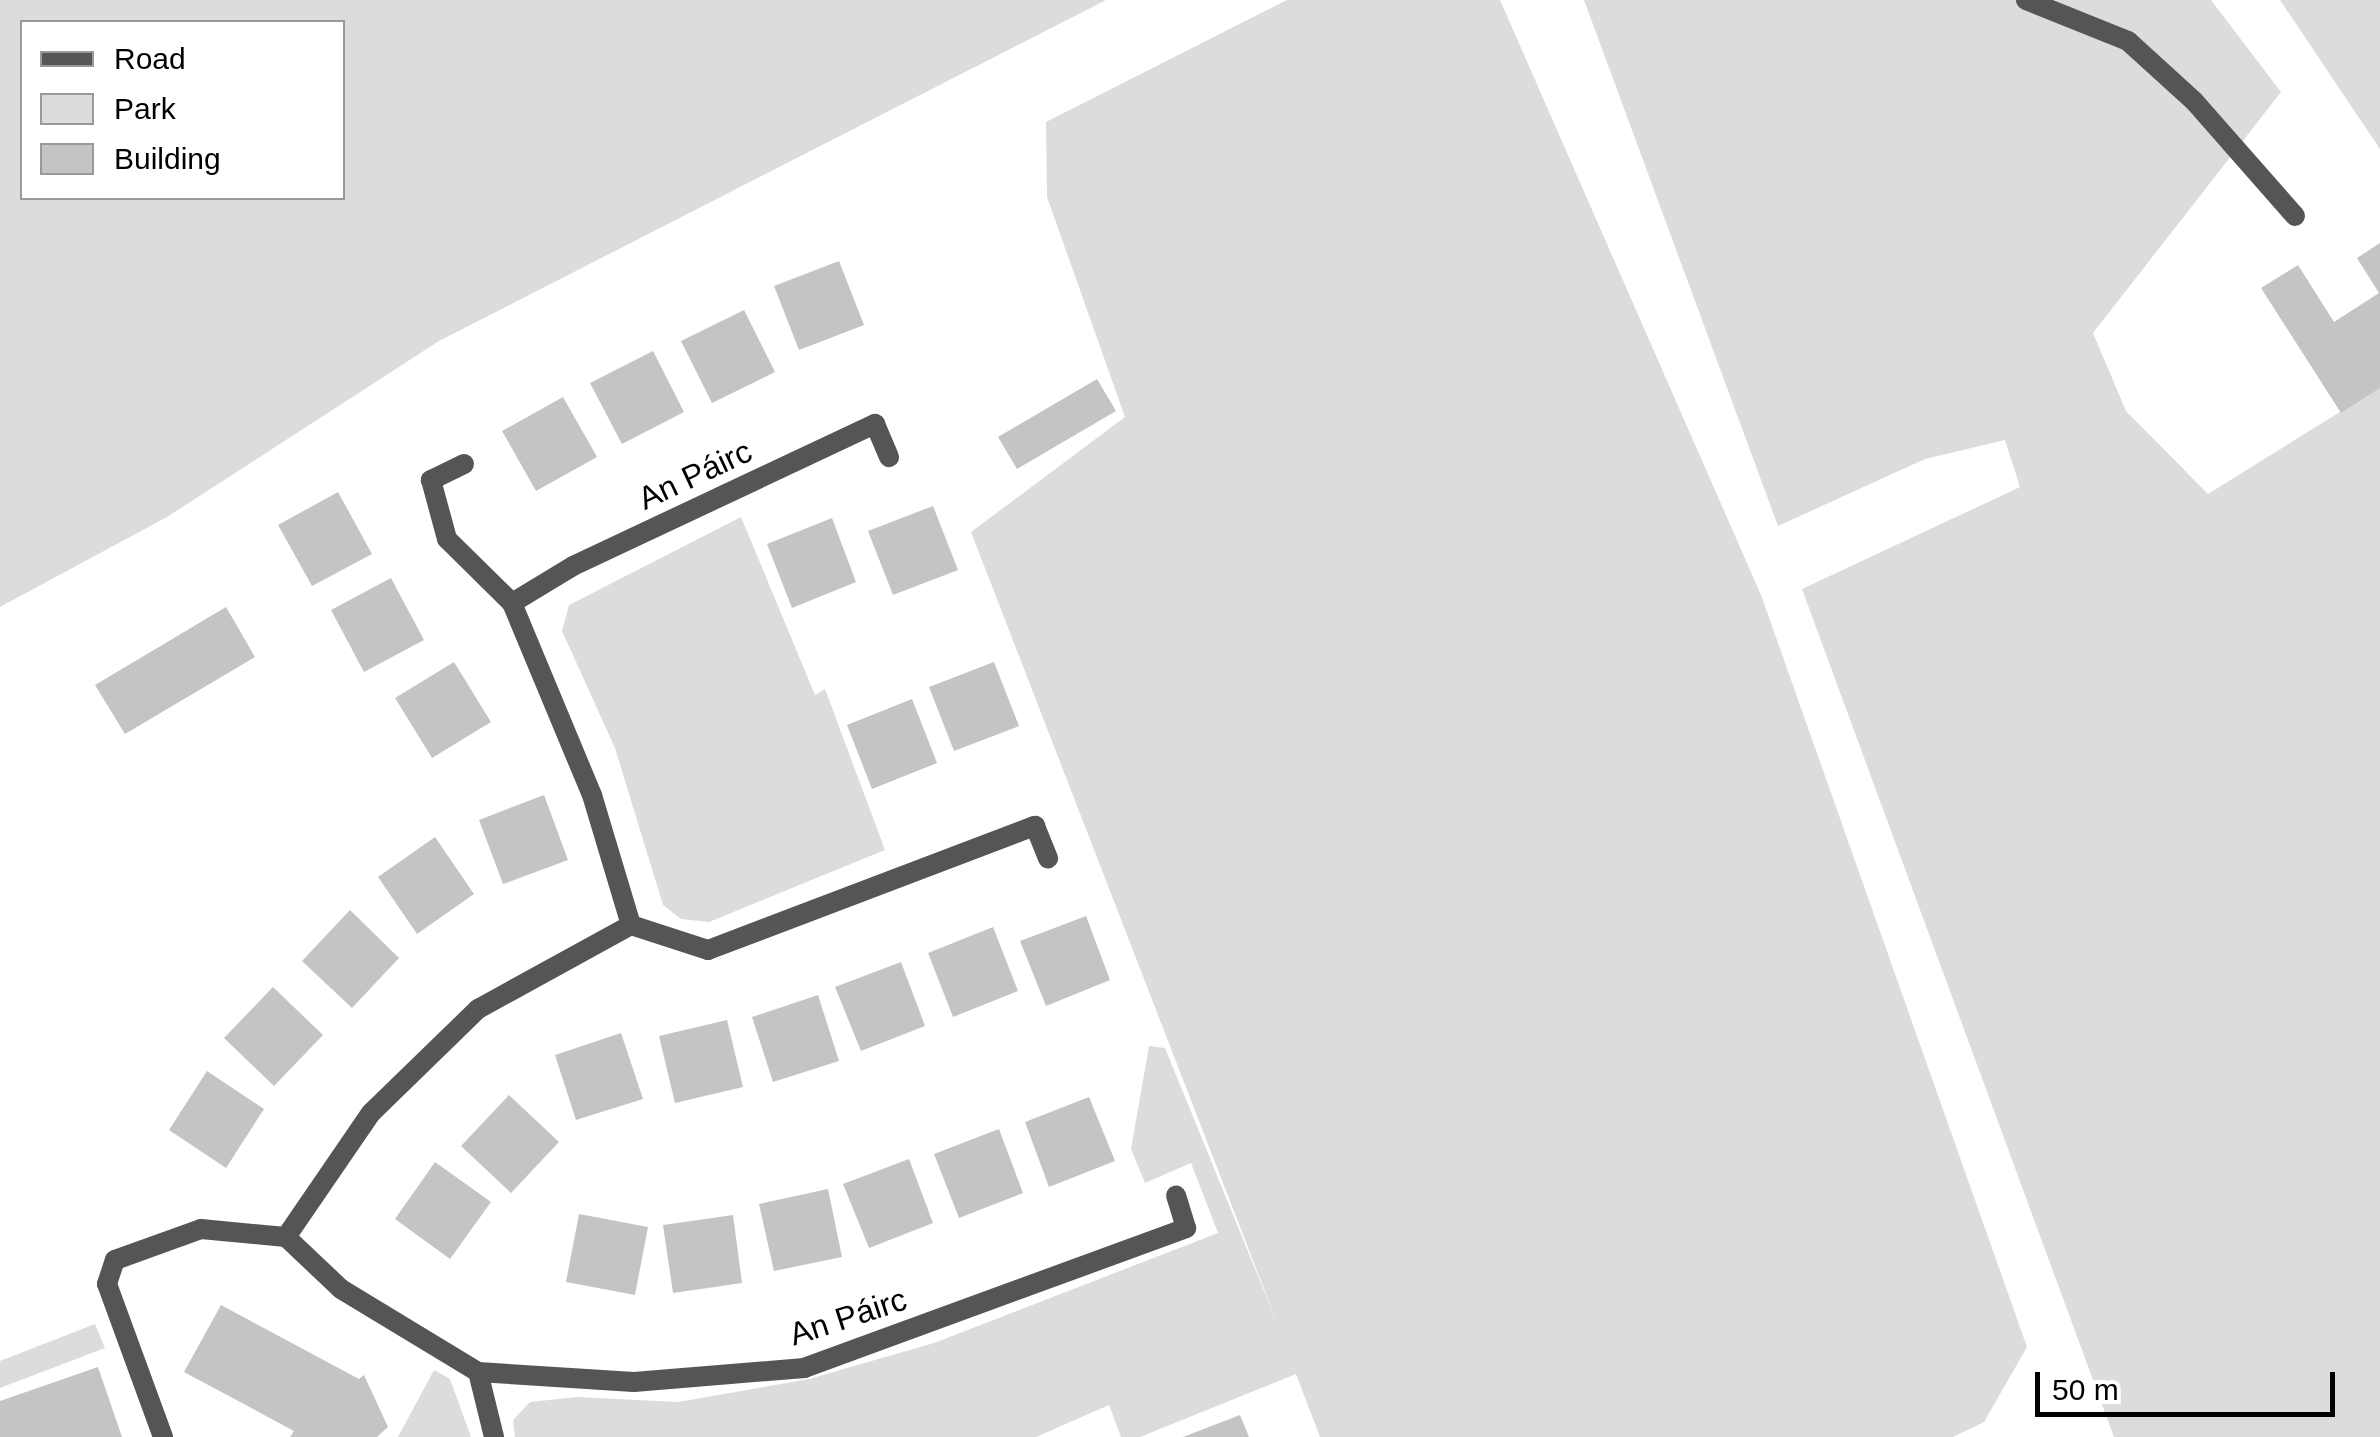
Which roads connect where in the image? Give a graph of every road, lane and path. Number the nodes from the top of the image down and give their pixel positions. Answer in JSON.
{"nodes":[{"id":1,"x":2026,"y":0,"type":"edge"},
{"id":2,"x":2295,"y":216,"type":"dead end"},
{"id":3,"x":889,"y":457,"type":"dead end"},
{"id":4,"x":464,"y":464,"type":"dead end"},
{"id":5,"x":512,"y":603,"type":"junction"},
{"id":6,"x":1048,"y":858,"type":"dead end"},
{"id":7,"x":631,"y":925,"type":"junction"},
{"id":8,"x":1176,"y":1194,"type":"dead end"},
{"id":9,"x":286,"y":1238,"type":"junction"},
{"id":10,"x":478,"y":1372,"type":"junction"},
{"id":11,"x":163,"y":1437,"type":"edge"},
{"id":12,"x":494,"y":1437,"type":"edge"}],
"edges":[{"from":1,"to":2,"type":"street"},
{"from":3,"to":5,"type":"street","name":"An Páirc"},
{"from":4,"to":5,"type":"street"},
{"from":5,"to":7,"type":"street"},
{"from":6,"to":7,"type":"street"},
{"from":7,"to":9,"type":"street"},
{"from":8,"to":10,"type":"street","name":"An Páirc"},
{"from":9,"to":10,"type":"street","name":"An Páirc"},
{"from":9,"to":11,"type":"street"},
{"from":10,"to":12,"type":"street"}]}
